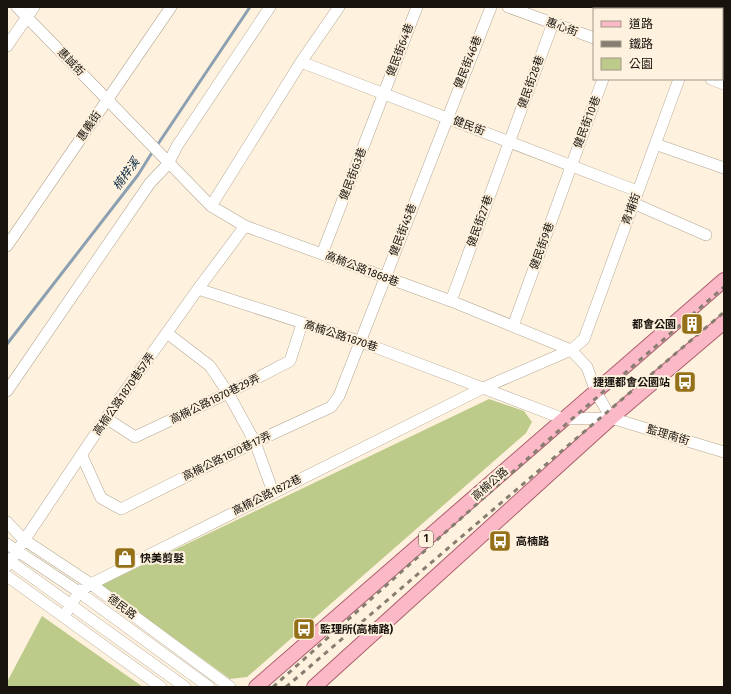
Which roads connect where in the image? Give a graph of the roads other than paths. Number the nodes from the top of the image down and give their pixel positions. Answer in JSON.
{"nodes":[{"id":1,"x":17,"y":7,"type":"edge"},
{"id":2,"x":34,"y":7,"type":"edge"},
{"id":3,"x":171,"y":7,"type":"edge"},
{"id":4,"x":270,"y":7,"type":"edge"},
{"id":5,"x":339,"y":7,"type":"edge"},
{"id":6,"x":417,"y":7,"type":"edge"},
{"id":7,"x":491,"y":7,"type":"edge"},
{"id":8,"x":508,"y":7,"type":"edge"},
{"id":9,"x":27,"y":17,"type":"junction"},
{"id":10,"x":553,"y":23,"type":"junction"},
{"id":11,"x":593,"y":38,"type":"edge"},
{"id":12,"x":7,"y":46,"type":"edge"},
{"id":13,"x":301,"y":62,"type":"junction"},
{"id":14,"x":603,"y":80,"type":"edge"},
{"id":15,"x":679,"y":80,"type":"edge"},
{"id":16,"x":714,"y":80,"type":"edge"},
{"id":17,"x":724,"y":84,"type":"edge"},
{"id":18,"x":384,"y":94,"type":"junction"},
{"id":19,"x":107,"y":100,"type":"junction"},
{"id":20,"x":446,"y":118,"type":"junction"},
{"id":21,"x":509,"y":142,"type":"junction"},
{"id":22,"x":655,"y":144,"type":"junction"},
{"id":23,"x":168,"y":164,"type":"junction"},
{"id":24,"x":571,"y":166,"type":"junction"},
{"id":25,"x":724,"y":168,"type":"edge"},
{"id":26,"x":637,"y":191,"type":"junction"},
{"id":27,"x":633,"y":203,"type":"junction"},
{"id":28,"x":210,"y":206,"type":"junction"},
{"id":29,"x":245,"y":226,"type":"junction"},
{"id":30,"x":706,"y":235,"type":"dead end"},
{"id":31,"x":7,"y":246,"type":"edge"},
{"id":32,"x":322,"y":254,"type":"junction"},
{"id":33,"x":384,"y":278,"type":"junction"},
{"id":34,"x":724,"y":280,"type":"edge"},
{"id":35,"x":198,"y":289,"type":"junction"},
{"id":36,"x":451,"y":301,"type":"junction"},
{"id":37,"x":724,"y":322,"type":"edge"},
{"id":38,"x":302,"y":324,"type":"junction"},
{"id":39,"x":513,"y":326,"type":"junction"},
{"id":40,"x":167,"y":333,"type":"junction"},
{"id":41,"x":584,"y":339,"type":"joint"},
{"id":42,"x":359,"y":341,"type":"junction"},
{"id":43,"x":571,"y":350,"type":"junction"},
{"id":44,"x":483,"y":388,"type":"junction"},
{"id":45,"x":7,"y":391,"type":"edge"},
{"id":46,"x":596,"y":392,"type":"junction"},
{"id":47,"x":228,"y":393,"type":"junction"},
{"id":48,"x":106,"y":418,"type":"junction"},
{"id":49,"x":611,"y":418,"type":"junction"},
{"id":50,"x":564,"y":419,"type":"junction"},
{"id":51,"x":254,"y":442,"type":"junction"},
{"id":52,"x":724,"y":452,"type":"edge"},
{"id":53,"x":82,"y":456,"type":"junction"},
{"id":54,"x":273,"y":492,"type":"junction"},
{"id":55,"x":9,"y":526,"type":"edge"},
{"id":56,"x":24,"y":540,"type":"junction"},
{"id":57,"x":7,"y":544,"type":"edge"},
{"id":58,"x":16,"y":551,"type":"junction"},
{"id":59,"x":8,"y":562,"type":"edge"},
{"id":60,"x":7,"y":576,"type":"edge"},
{"id":61,"x":91,"y":584,"type":"junction"},
{"id":62,"x":79,"y":592,"type":"junction"},
{"id":63,"x":70,"y":605,"type":"junction"},
{"id":64,"x":64,"y":616,"type":"junction"},
{"id":65,"x":161,"y":687,"type":"edge"},
{"id":66,"x":185,"y":687,"type":"edge"},
{"id":67,"x":209,"y":687,"type":"edge"},
{"id":68,"x":230,"y":687,"type":"edge"},
{"id":69,"x":256,"y":687,"type":"edge"},
{"id":70,"x":314,"y":687,"type":"edge"}],
"edges":[{"from":1,"to":9,"type":"street","name":"惠誠街"},
{"from":2,"to":9,"type":"street"},
{"from":3,"to":19,"type":"street","name":"惠義街"},
{"from":4,"to":23,"type":"street"},
{"from":5,"to":13,"type":"street"},
{"from":6,"to":18,"type":"street","name":"健民街64巷"},
{"from":7,"to":20,"type":"street","name":"健民街46巷"},
{"from":8,"to":10,"type":"street","name":"惠心街"},
{"from":9,"to":12,"type":"street"},
{"from":9,"to":19,"type":"street","name":"惠誠街"},
{"from":10,"to":11,"type":"street","name":"惠心街"},
{"from":10,"to":21,"type":"street","name":"健民街28巷"},
{"from":13,"to":18,"type":"street","name":"健民街"},
{"from":13,"to":28,"type":"street"},
{"from":14,"to":24,"type":"street","name":"健民街10巷"},
{"from":15,"to":22,"type":"street","name":"青埔街"},
{"from":16,"to":17,"type":"street"},
{"from":18,"to":20,"type":"street","name":"健民街"},
{"from":18,"to":32,"type":"street","name":"健民街63巷"},
{"from":19,"to":23,"type":"street","name":"惠誠街"},
{"from":19,"to":31,"type":"street","name":"惠義街"},
{"from":20,"to":21,"type":"street","name":"健民街"},
{"from":20,"to":33,"type":"street","name":"健民街45巷"},
{"from":21,"to":24,"type":"street","name":"健民街"},
{"from":21,"to":36,"type":"street","name":"健民街27巷"},
{"from":22,"to":25,"type":"street"},
{"from":22,"to":26,"type":"street","name":"青埔街"},
{"from":23,"to":28,"type":"street","name":"高楠公路1868巷"},
{"from":23,"to":45,"type":"street"},
{"from":24,"to":26,"type":"street","name":"健民街"},
{"from":24,"to":39,"type":"street","name":"健民街9巷"},
{"from":26,"to":27,"type":"street","name":"青埔街"},
{"from":27,"to":30,"type":"street"},
{"from":27,"to":41,"type":"street","name":"青埔街"},
{"from":28,"to":29,"type":"street","name":"高楠公路1868巷"},
{"from":29,"to":32,"type":"street","name":"高楠公路1868巷"},
{"from":29,"to":35,"type":"street","name":"高楠公路1870巷57弄"},
{"from":32,"to":33,"type":"street","name":"高楠公路1868巷"},
{"from":33,"to":36,"type":"street","name":"高楠公路1868巷"},
{"from":33,"to":42,"type":"street","name":"健民街45巷"},
{"from":34,"to":46,"type":"main road","name":"高楠公路","number":"1"},
{"from":35,"to":38,"type":"street","name":"高楠公路1870巷"},
{"from":35,"to":40,"type":"street","name":"高楠公路1870巷57弄"},
{"from":36,"to":39,"type":"street","name":"高楠公路1868巷"},
{"from":37,"to":49,"type":"main road"},
{"from":38,"to":42,"type":"street","name":"高楠公路1870巷"},
{"from":38,"to":47,"type":"street","name":"高楠公路1870巷29弄"},
{"from":39,"to":43,"type":"street","name":"高楠公路1868巷"},
{"from":40,"to":47,"type":"street"},
{"from":40,"to":48,"type":"street","name":"高楠公路1870巷57弄"},
{"from":41,"to":43,"type":"street","name":"高楠公路1872巷"},
{"from":42,"to":44,"type":"street","name":"高楠公路1870巷"},
{"from":42,"to":51,"type":"street","name":"高楠公路1870巷17弄"},
{"from":43,"to":44,"type":"street","name":"高楠公路1872巷"},
{"from":43,"to":46,"type":"street"},
{"from":44,"to":50,"type":"street","name":"高楠公路1870巷"},
{"from":44,"to":54,"type":"street","name":"高楠公路1872巷"},
{"from":46,"to":49,"type":"street"},
{"from":46,"to":50,"type":"main road","name":"高楠公路","number":"1"},
{"from":47,"to":48,"type":"street","name":"高楠公路1870巷29弄"},
{"from":47,"to":51,"type":"street"},
{"from":48,"to":53,"type":"street","name":"高楠公路1870巷57弄"},
{"from":49,"to":50,"type":"street","name":"監理南街"},
{"from":49,"to":52,"type":"street","name":"監理南街"},
{"from":49,"to":70,"type":"main road"},
{"from":50,"to":69,"type":"main road","name":"高楠公路","number":"1"},
{"from":51,"to":53,"type":"street","name":"高楠公路1870巷17弄"},
{"from":51,"to":54,"type":"street"},
{"from":53,"to":56,"type":"street","name":"高楠公路1870巷57弄"},
{"from":54,"to":61,"type":"street","name":"高楠公路1872巷"},
{"from":55,"to":56,"type":"street","name":"德民路"},
{"from":56,"to":58,"type":"street","name":"高楠公路1870巷57弄"},
{"from":56,"to":61,"type":"street","name":"德民路"},
{"from":57,"to":58,"type":"street","name":"德民路"},
{"from":58,"to":59,"type":"street","name":"高楠公路1870巷57弄"},
{"from":58,"to":62,"type":"street","name":"德民路"},
{"from":59,"to":63,"type":"street"},
{"from":60,"to":64,"type":"street"},
{"from":61,"to":62,"type":"street","name":"高楠公路1872巷"},
{"from":61,"to":68,"type":"street","name":"德民路"},
{"from":62,"to":63,"type":"street","name":"高楠公路1872巷"},
{"from":62,"to":67,"type":"street","name":"德民路"},
{"from":63,"to":64,"type":"street","name":"高楠公路1872巷"},
{"from":63,"to":66,"type":"street"},
{"from":64,"to":65,"type":"street"}]}
